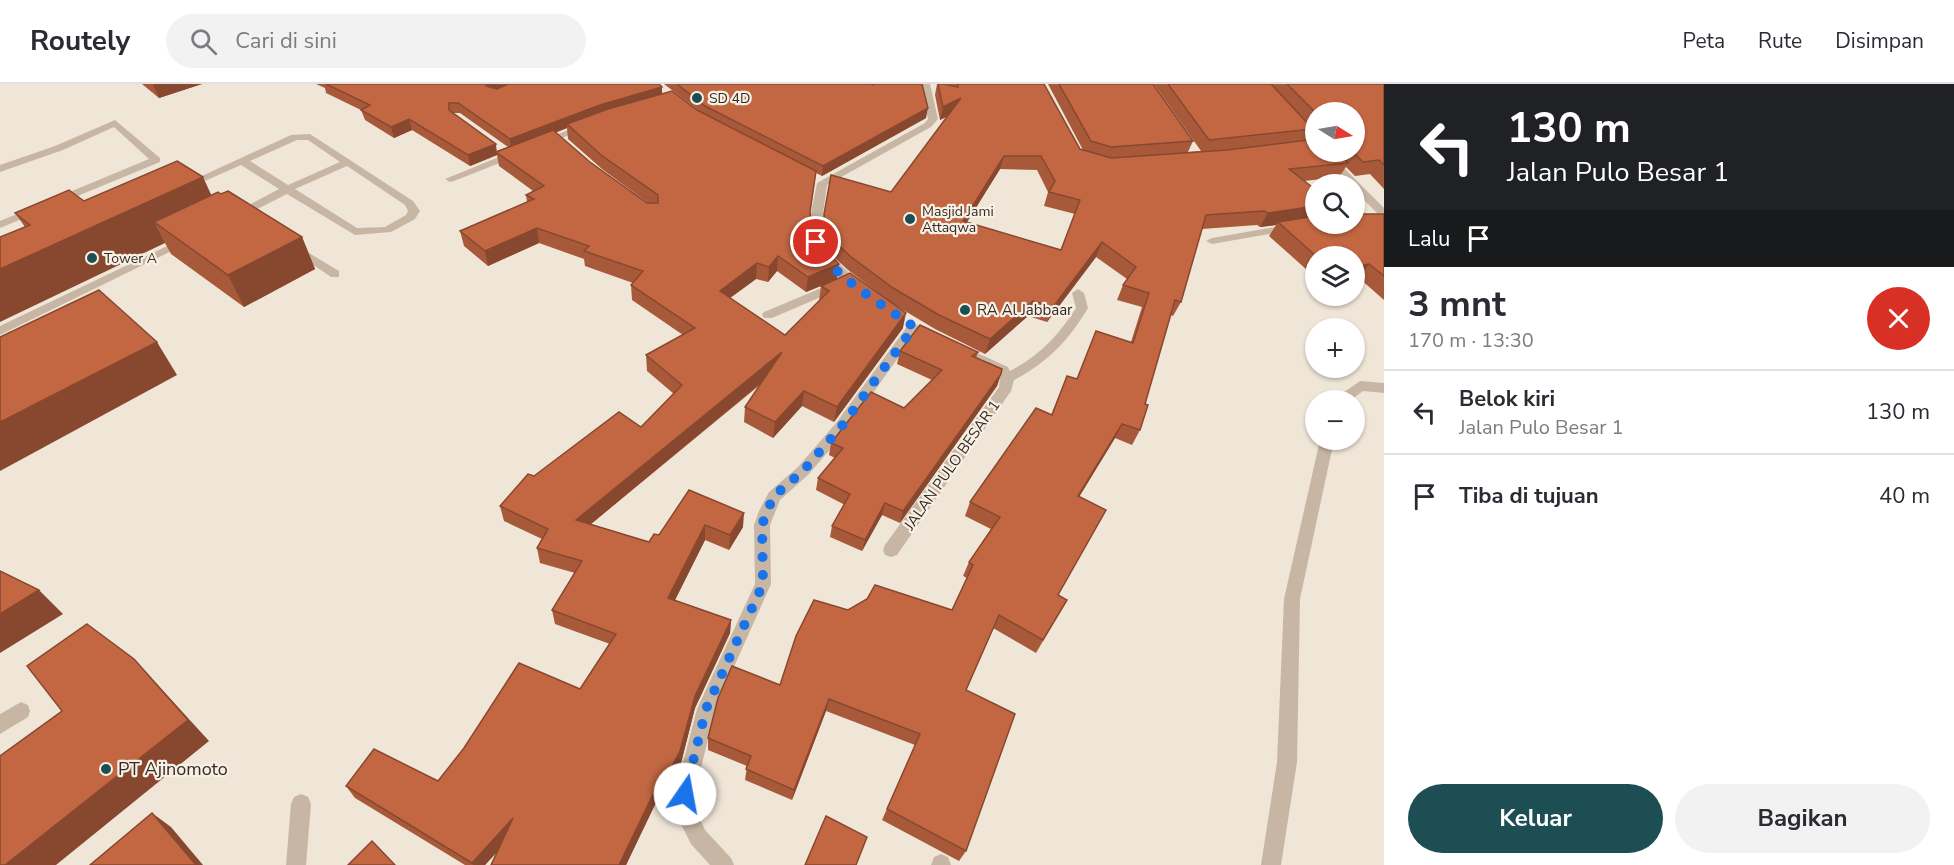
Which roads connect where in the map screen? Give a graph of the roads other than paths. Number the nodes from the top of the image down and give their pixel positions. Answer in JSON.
{"nodes":[{"id":1,"x":925,"y":84,"type":"edge"},
{"id":2,"x":1284,"y":109,"type":"edge"},
{"id":3,"x":596,"y":123,"type":"edge"},
{"id":4,"x":1305,"y":137,"type":"edge"},
{"id":5,"x":241,"y":160,"type":"junction"},
{"id":6,"x":348,"y":162,"type":"junction"},
{"id":7,"x":1333,"y":162,"type":"edge"},
{"id":8,"x":0,"y":169,"type":"edge"},
{"id":9,"x":450,"y":179,"type":"dead end"},
{"id":10,"x":287,"y":189,"type":"junction"},
{"id":11,"x":171,"y":191,"type":"edge"},
{"id":12,"x":1383,"y":211,"type":"edge"},
{"id":13,"x":239,"y":214,"type":"edge"},
{"id":14,"x":1365,"y":214,"type":"edge"},
{"id":15,"x":0,"y":225,"type":"edge"},
{"id":16,"x":1305,"y":225,"type":"edge"},
{"id":17,"x":200,"y":234,"type":"edge"},
{"id":18,"x":279,"y":238,"type":"edge"},
{"id":19,"x":1212,"y":241,"type":"dead end"},
{"id":20,"x":335,"y":274,"type":"dead end"},
{"id":21,"x":849,"y":281,"type":"junction"},
{"id":22,"x":1078,"y":293,"type":"edge"},
{"id":23,"x":875,"y":298,"type":"edge"},
{"id":24,"x":768,"y":315,"type":"dead end"},
{"id":25,"x":0,"y":331,"type":"edge"},
{"id":26,"x":930,"y":335,"type":"edge"},
{"id":27,"x":947,"y":344,"type":"edge"},
{"id":28,"x":1007,"y":378,"type":"junction"},
{"id":29,"x":1384,"y":388,"type":"edge"},
{"id":30,"x":1355,"y":390,"type":"edge"},
{"id":31,"x":1325,"y":450,"type":"edge"},
{"id":32,"x":891,"y":550,"type":"dead end"},
{"id":33,"x":21,"y":711,"type":"dead end"},
{"id":34,"x":0,"y":725,"type":"edge"},
{"id":35,"x":301,"y":804,"type":"dead end"},
{"id":36,"x":296,"y":865,"type":"edge"},
{"id":37,"x":723,"y":865,"type":"edge"},
{"id":38,"x":1271,"y":865,"type":"edge"}],
"edges":[{"from":1,"to":21,"type":"street"},
{"from":2,"to":4,"type":"street"},
{"from":3,"to":9,"type":"street"},
{"from":5,"to":6,"type":"street"},
{"from":5,"to":10,"type":"street"},
{"from":5,"to":11,"type":"street"},
{"from":6,"to":10,"type":"street"},
{"from":6,"to":10,"type":"street"},
{"from":7,"to":12,"type":"street"},
{"from":8,"to":15,"type":"street"},
{"from":10,"to":13,"type":"street"},
{"from":12,"to":14,"type":"street"},
{"from":16,"to":19,"type":"street"},
{"from":17,"to":25,"type":"street"},
{"from":18,"to":20,"type":"street"},
{"from":21,"to":23,"type":"street"},
{"from":21,"to":24,"type":"street"},
{"from":22,"to":28,"type":"street"},
{"from":26,"to":37,"type":"street"},
{"from":27,"to":28,"type":"street"},
{"from":28,"to":32,"type":"street","name":"JALAN PULO BESAR 1"},
{"from":29,"to":30,"type":"street"},
{"from":31,"to":38,"type":"street"},
{"from":33,"to":34,"type":"street"},
{"from":35,"to":36,"type":"street"}]}
